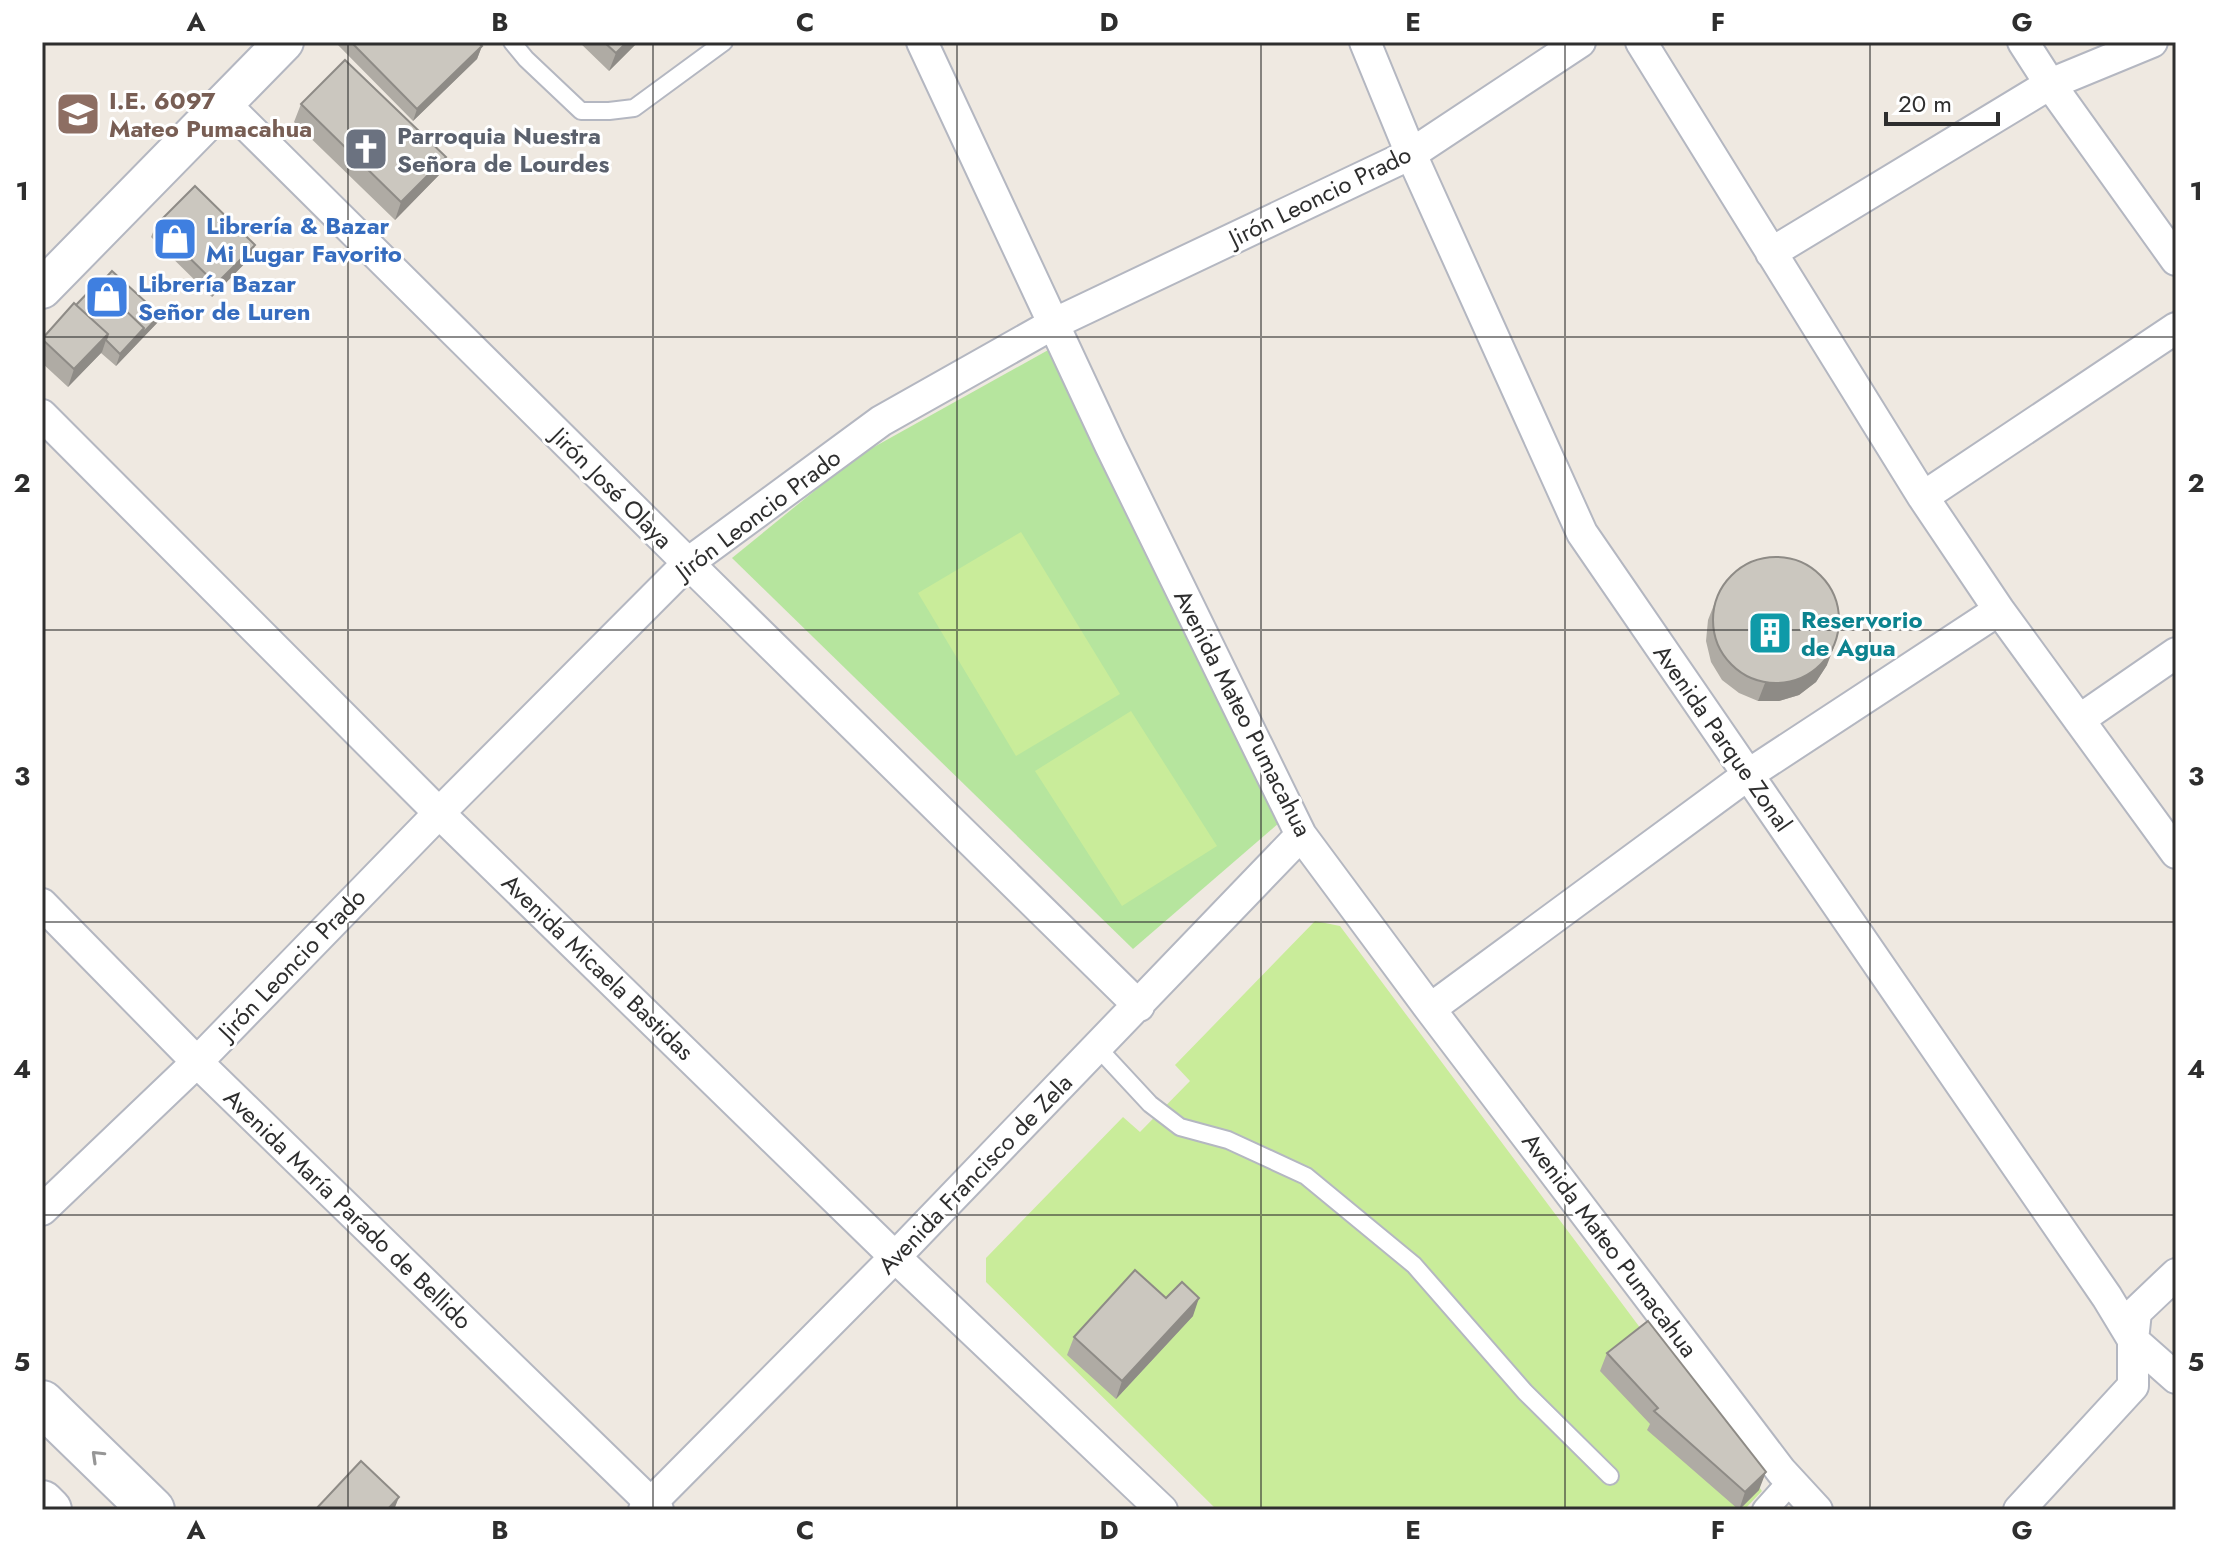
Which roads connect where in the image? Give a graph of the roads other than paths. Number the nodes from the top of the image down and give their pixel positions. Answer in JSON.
{"nodes":[{"id":1,"x":284,"y":42,"type":"edge"},
{"id":2,"x":512,"y":42,"type":"edge"},
{"id":3,"x":724,"y":42,"type":"edge"},
{"id":4,"x":922,"y":42,"type":"edge"},
{"id":5,"x":1365,"y":42,"type":"edge"},
{"id":6,"x":1580,"y":42,"type":"edge"},
{"id":7,"x":1641,"y":42,"type":"edge"},
{"id":8,"x":2023,"y":42,"type":"edge"},
{"id":9,"x":2152,"y":42,"type":"edge"},
{"id":10,"x":2050,"y":84,"type":"junction"},
{"id":11,"x":224,"y":103,"type":"junction"},
{"id":12,"x":1411,"y":154,"type":"junction"},
{"id":13,"x":1771,"y":253,"type":"junction"},
{"id":14,"x":2176,"y":260,"type":"edge"},
{"id":15,"x":42,"y":289,"type":"edge"},
{"id":16,"x":1053,"y":324,"type":"junction"},
{"id":17,"x":2176,"y":328,"type":"edge"},
{"id":18,"x":42,"y":415,"type":"edge"},
{"id":19,"x":1923,"y":497,"type":"junction"},
{"id":20,"x":688,"y":563,"type":"junction"},
{"id":21,"x":1999,"y":610,"type":"junction"},
{"id":22,"x":2176,"y":653,"type":"edge"},
{"id":23,"x":2079,"y":720,"type":"junction"},
{"id":24,"x":1749,"y":774,"type":"junction"},
{"id":25,"x":439,"y":813,"type":"junction"},
{"id":26,"x":1301,"y":835,"type":"junction"},
{"id":27,"x":2176,"y":853,"type":"edge"},
{"id":28,"x":42,"y":904,"type":"edge"},
{"id":29,"x":1139,"y":1006,"type":"junction"},
{"id":30,"x":1430,"y":1009,"type":"junction"},
{"id":31,"x":1098,"y":1048,"type":"junction"},
{"id":32,"x":197,"y":1062,"type":"junction"},
{"id":33,"x":42,"y":1210,"type":"edge"},
{"id":34,"x":895,"y":1257,"type":"junction"},
{"id":35,"x":2176,"y":1274,"type":"edge"},
{"id":36,"x":2133,"y":1340,"type":"junction"},
{"id":37,"x":2176,"y":1378,"type":"edge"},
{"id":38,"x":42,"y":1403,"type":"edge"},
{"id":39,"x":1610,"y":1476,"type":"dead end"},
{"id":40,"x":1791,"y":1481,"type":"junction"},
{"id":41,"x":42,"y":1503,"type":"edge"},
{"id":42,"x":651,"y":1508,"type":"edge"},
{"id":43,"x":49,"y":1510,"type":"edge"},
{"id":44,"x":152,"y":1510,"type":"edge"},
{"id":45,"x":1162,"y":1510,"type":"edge"},
{"id":46,"x":1765,"y":1510,"type":"edge"},
{"id":47,"x":1817,"y":1510,"type":"edge"},
{"id":48,"x":2019,"y":1510,"type":"edge"}],
"edges":[{"from":1,"to":11,"type":"street"},
{"from":2,"to":3,"type":"lane"},
{"from":4,"to":16,"type":"street","name":"Avenida Mateo Pumacahua"},
{"from":5,"to":12,"type":"street","name":"Avenida Parque Zonal"},
{"from":6,"to":12,"type":"street","name":"Jirón Leoncio Prado"},
{"from":7,"to":13,"type":"street"},
{"from":8,"to":10,"type":"street"},
{"from":9,"to":10,"type":"street"},
{"from":10,"to":13,"type":"street"},
{"from":10,"to":14,"type":"street"},
{"from":11,"to":15,"type":"street"},
{"from":11,"to":20,"type":"street","name":"Jirón José Olaya"},
{"from":12,"to":16,"type":"street","name":"Jirón Leoncio Prado"},
{"from":12,"to":24,"type":"street","name":"Avenida Parque Zonal"},
{"from":13,"to":19,"type":"street"},
{"from":16,"to":20,"type":"street","name":"Jirón Leoncio Prado"},
{"from":16,"to":26,"type":"street","name":"Avenida Mateo Pumacahua"},
{"from":17,"to":19,"type":"street"},
{"from":18,"to":25,"type":"street","name":"Avenida Micaela Bastidas"},
{"from":19,"to":21,"type":"street"},
{"from":20,"to":25,"type":"street","name":"Jirón Leoncio Prado"},
{"from":20,"to":29,"type":"street","name":"Jirón José Olaya"},
{"from":21,"to":23,"type":"street"},
{"from":21,"to":24,"type":"street"},
{"from":22,"to":23,"type":"street"},
{"from":23,"to":27,"type":"street"},
{"from":24,"to":30,"type":"street"},
{"from":24,"to":36,"type":"street","name":"Avenida Parque Zonal"},
{"from":25,"to":32,"type":"street","name":"Jirón Leoncio Prado"},
{"from":25,"to":34,"type":"street","name":"Avenida Micaela Bastidas"},
{"from":26,"to":29,"type":"street","name":"Avenida Francisco de Zela"},
{"from":26,"to":30,"type":"street","name":"Avenida Mateo Pumacahua"},
{"from":28,"to":32,"type":"street","name":"Avenida María Parado de Bellido"},
{"from":29,"to":31,"type":"street","name":"Avenida Francisco de Zela"},
{"from":30,"to":40,"type":"street","name":"Avenida Mateo Pumacahua"},
{"from":31,"to":34,"type":"street","name":"Avenida Francisco de Zela"},
{"from":31,"to":39,"type":"lane"},
{"from":32,"to":33,"type":"street","name":"Jirón Leoncio Prado"},
{"from":32,"to":42,"type":"street","name":"Avenida María Parado de Bellido"},
{"from":34,"to":42,"type":"street","name":"Avenida Francisco de Zela"},
{"from":34,"to":45,"type":"street","name":"Avenida Micaela Bastidas"},
{"from":35,"to":36,"type":"street"},
{"from":36,"to":37,"type":"street","name":"Avenida Parque Zonal"},
{"from":36,"to":48,"type":"street"},
{"from":44,"to":38,"type":"main road","one_way":true},
{"from":40,"to":46,"type":"street"},
{"from":40,"to":47,"type":"street","name":"Avenida Mateo Pumacahua"},
{"from":41,"to":43,"type":"main road"}]}
